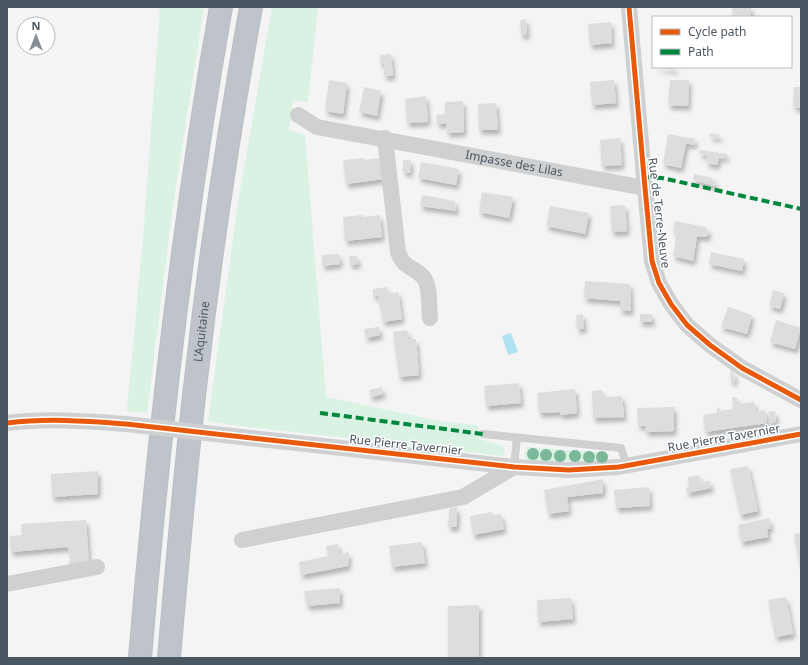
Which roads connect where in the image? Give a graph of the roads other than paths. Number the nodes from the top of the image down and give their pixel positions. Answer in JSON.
{"nodes":[{"id":1,"x":221,"y":7,"type":"edge"},
{"id":2,"x":251,"y":7,"type":"edge"},
{"id":3,"x":629,"y":7,"type":"edge"},
{"id":4,"x":298,"y":115,"type":"dead end"},
{"id":5,"x":385,"y":138,"type":"junction"},
{"id":6,"x":645,"y":188,"type":"junction"},
{"id":7,"x":430,"y":318,"type":"dead end"},
{"id":8,"x":801,"y":400,"type":"edge"},
{"id":9,"x":7,"y":423,"type":"edge"},
{"id":10,"x":483,"y":434,"type":"dead end"},
{"id":11,"x":801,"y":434,"type":"edge"},
{"id":12,"x":517,"y":438,"type":"junction"},
{"id":13,"x":626,"y":466,"type":"junction"},
{"id":14,"x":514,"y":467,"type":"junction"},
{"id":15,"x":242,"y":540,"type":"dead end"},
{"id":16,"x":97,"y":567,"type":"dead end"},
{"id":17,"x":7,"y":584,"type":"edge"},
{"id":18,"x":140,"y":658,"type":"edge"},
{"id":19,"x":169,"y":658,"type":"edge"}],
"edges":[{"from":1,"to":18,"type":"highway"},
{"from":2,"to":19,"type":"highway","name":"L'Aquitaine"},
{"from":3,"to":6,"type":"street","name":"Rue de Terre-Neuve"},
{"from":4,"to":5,"type":"street","name":"Impasse des Lilas"},
{"from":5,"to":6,"type":"street","name":"Impasse des Lilas"},
{"from":5,"to":7,"type":"street"},
{"from":6,"to":8,"type":"street","name":"Rue de Terre-Neuve"},
{"from":9,"to":14,"type":"street","name":"Rue Pierre Tavernier","bridge":true},
{"from":10,"to":12,"type":"lane"},
{"from":11,"to":13,"type":"street","name":"Rue Pierre Tavernier"},
{"from":12,"to":13,"type":"lane"},
{"from":12,"to":14,"type":"lane"},
{"from":13,"to":14,"type":"street","name":"Rue Pierre Tavernier"},
{"from":14,"to":15,"type":"street"},
{"from":16,"to":17,"type":"street"}]}
